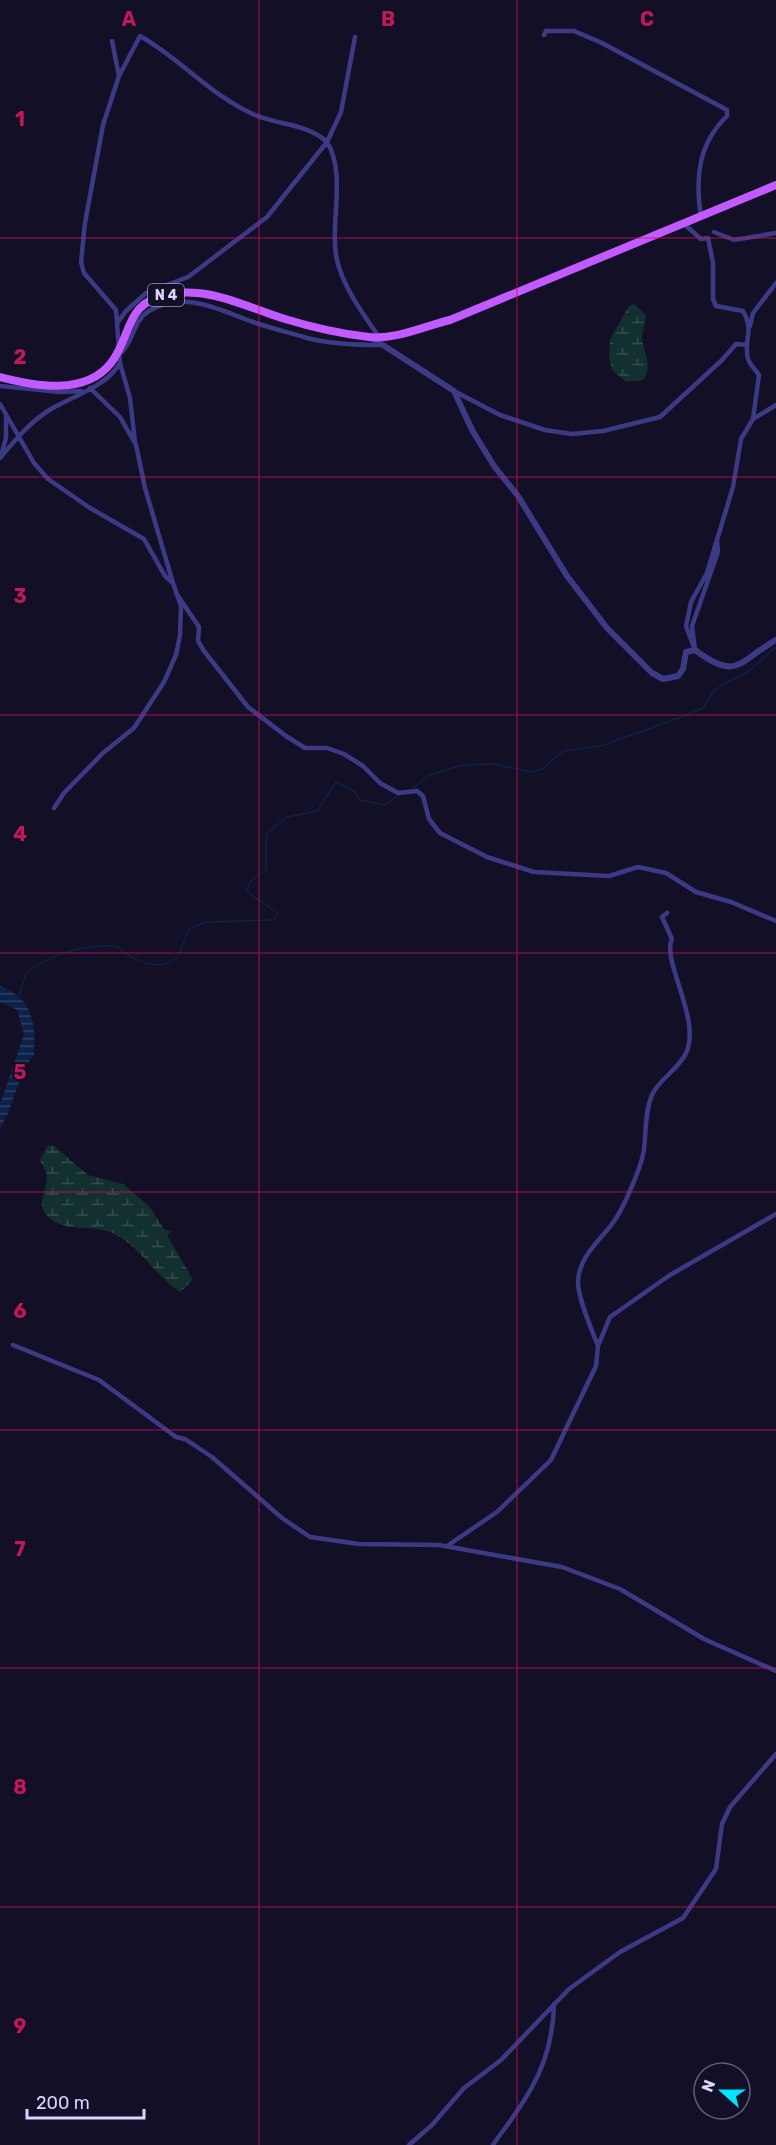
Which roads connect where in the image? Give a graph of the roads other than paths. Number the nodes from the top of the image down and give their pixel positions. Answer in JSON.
{"nodes":[{"id":1,"x":544,"y":35,"type":"dead end"},
{"id":2,"x":355,"y":37,"type":"dead end"},
{"id":3,"x":112,"y":41,"type":"dead end"},
{"id":4,"x":119,"y":76,"type":"junction"},
{"id":5,"x":327,"y":142,"type":"junction"},
{"id":6,"x":776,"y":185,"type":"edge"},
{"id":7,"x":701,"y":217,"type":"junction"},
{"id":8,"x":684,"y":224,"type":"junction"},
{"id":9,"x":714,"y":232,"type":"dead end"},
{"id":10,"x":776,"y":233,"type":"edge"},
{"id":11,"x":776,"y":283,"type":"edge"},
{"id":12,"x":118,"y":322,"type":"junction"},
{"id":13,"x":750,"y":326,"type":"junction"},
{"id":14,"x":377,"y":340,"type":"junction"},
{"id":15,"x":747,"y":345,"type":"junction"},
{"id":16,"x":121,"y":349,"type":"junction"},
{"id":17,"x":120,"y":363,"type":"junction"},
{"id":18,"x":0,"y":377,"type":"edge"},
{"id":19,"x":0,"y":386,"type":"edge"},
{"id":20,"x":90,"y":388,"type":"junction"},
{"id":21,"x":83,"y":391,"type":"junction"},
{"id":22,"x":454,"y":391,"type":"junction"},
{"id":23,"x":0,"y":404,"type":"edge"},
{"id":24,"x":776,"y":405,"type":"edge"},
{"id":25,"x":6,"y":417,"type":"junction"},
{"id":26,"x":753,"y":419,"type":"junction"},
{"id":27,"x":21,"y":436,"type":"junction"},
{"id":28,"x":136,"y":445,"type":"junction"},
{"id":29,"x":0,"y":457,"type":"edge"},
{"id":30,"x":717,"y":542,"type":"junction"},
{"id":31,"x":173,"y":584,"type":"junction"},
{"id":32,"x":176,"y":593,"type":"junction"},
{"id":33,"x":776,"y":640,"type":"edge"},
{"id":34,"x":694,"y":650,"type":"junction"},
{"id":35,"x":54,"y":808,"type":"dead end"},
{"id":36,"x":667,"y":913,"type":"dead end"},
{"id":37,"x":776,"y":921,"type":"edge"},
{"id":38,"x":776,"y":1214,"type":"edge"},
{"id":39,"x":13,"y":1345,"type":"dead end"},
{"id":40,"x":598,"y":1347,"type":"junction"},
{"id":41,"x":447,"y":1546,"type":"junction"},
{"id":42,"x":776,"y":1671,"type":"edge"},
{"id":43,"x":776,"y":1754,"type":"edge"},
{"id":44,"x":554,"y":2004,"type":"junction"},
{"id":45,"x":409,"y":2145,"type":"edge"},
{"id":46,"x":493,"y":2145,"type":"edge"}],
"edges":[{"from":1,"to":7,"type":"street"},
{"from":2,"to":5,"type":"street"},
{"from":3,"to":4,"type":"street"},
{"from":4,"to":5,"type":"street"},
{"from":4,"to":12,"type":"street"},
{"from":5,"to":12,"type":"street"},
{"from":5,"to":14,"type":"street"},
{"from":6,"to":7,"type":"main road","number":"N 4"},
{"from":7,"to":8,"type":"main road","number":"N 4"},
{"from":8,"to":13,"type":"street"},
{"from":8,"to":14,"type":"main road","number":"N 4"},
{"from":9,"to":10,"type":"street"},
{"from":11,"to":13,"type":"street"},
{"from":12,"to":16,"type":"street"},
{"from":13,"to":15,"type":"street"},
{"from":14,"to":16,"type":"street"},
{"from":14,"to":16,"type":"main road","number":"N 4"},
{"from":14,"to":22,"type":"street"},
{"from":15,"to":22,"type":"street"},
{"from":15,"to":26,"type":"street"},
{"from":16,"to":17,"type":"street"},
{"from":16,"to":18,"type":"main road","number":"N 4"},
{"from":17,"to":20,"type":"street"},
{"from":17,"to":28,"type":"street"},
{"from":19,"to":21,"type":"street"},
{"from":20,"to":21,"type":"street"},
{"from":20,"to":28,"type":"street"},
{"from":21,"to":27,"type":"street"},
{"from":22,"to":34,"type":"street"},
{"from":23,"to":25,"type":"street"},
{"from":24,"to":26,"type":"street"},
{"from":25,"to":27,"type":"street"},
{"from":25,"to":29,"type":"street"},
{"from":26,"to":30,"type":"street"},
{"from":27,"to":29,"type":"street"},
{"from":27,"to":31,"type":"street"},
{"from":28,"to":31,"type":"street"},
{"from":30,"to":34,"type":"street"},
{"from":30,"to":34,"type":"street"},
{"from":31,"to":32,"type":"street"},
{"from":32,"to":35,"type":"street"},
{"from":32,"to":37,"type":"street"},
{"from":33,"to":34,"type":"street"},
{"from":36,"to":40,"type":"street"},
{"from":38,"to":40,"type":"street"},
{"from":39,"to":41,"type":"street"},
{"from":40,"to":41,"type":"street"},
{"from":41,"to":42,"type":"street"},
{"from":43,"to":44,"type":"street"},
{"from":44,"to":45,"type":"street"},
{"from":44,"to":46,"type":"street"}]}
